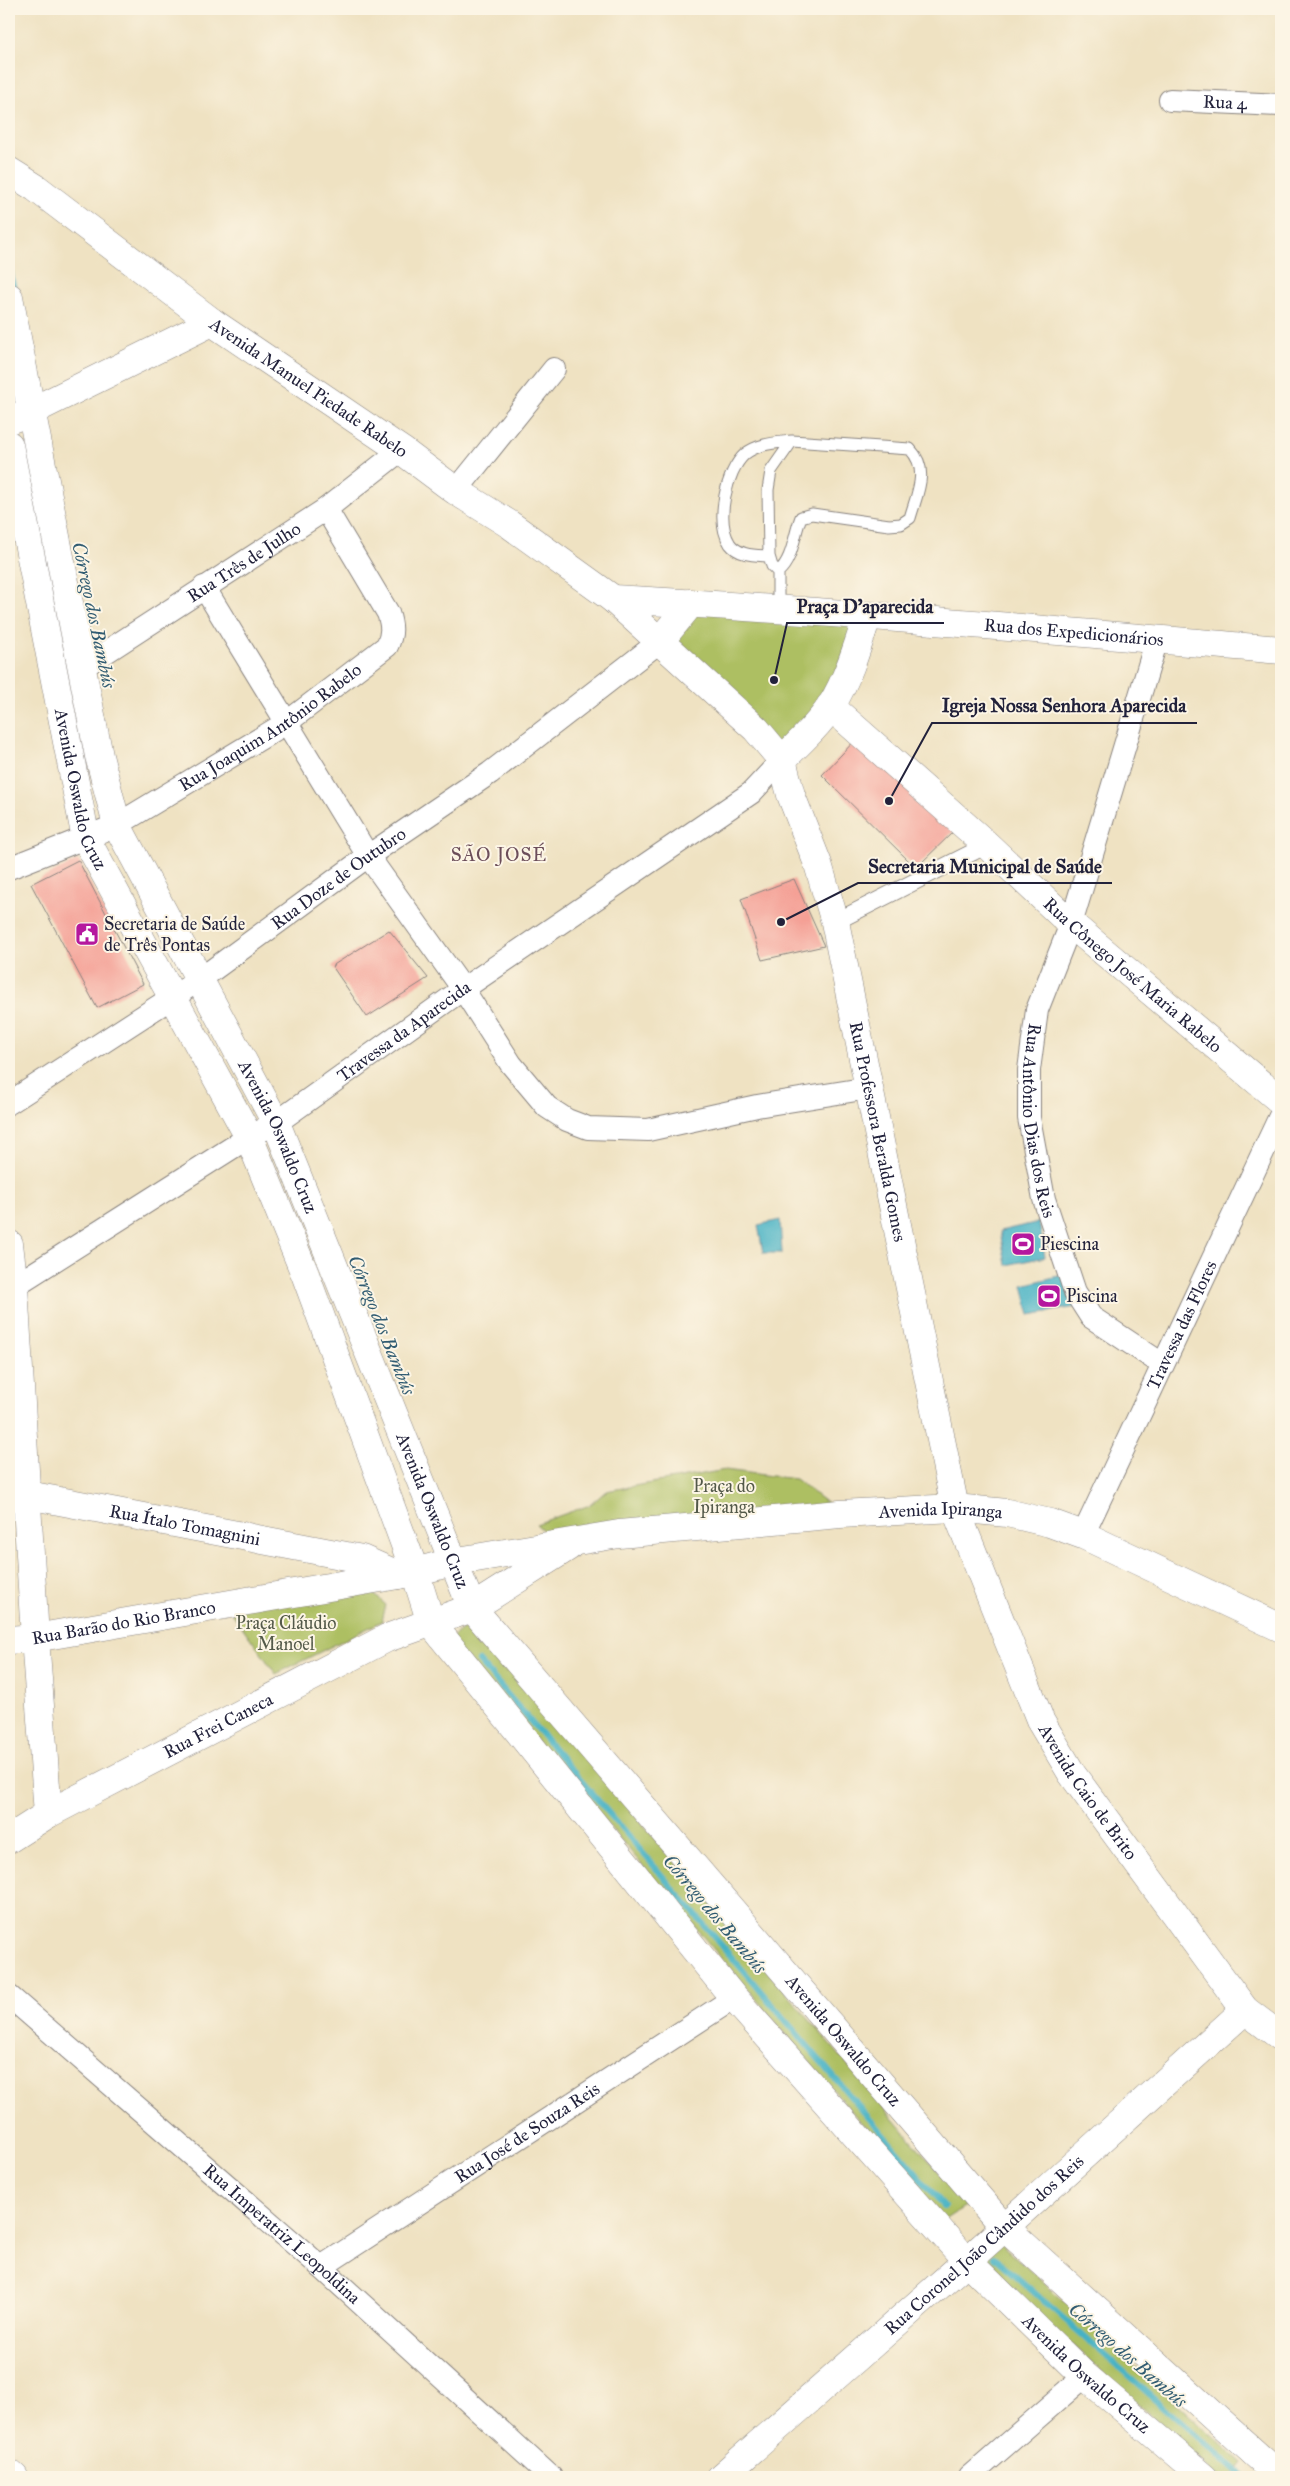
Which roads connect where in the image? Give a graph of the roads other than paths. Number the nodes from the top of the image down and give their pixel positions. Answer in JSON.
{"nodes":[{"id":1,"x":1170,"y":100,"type":"dead end"},
{"id":2,"x":1281,"y":105,"type":"edge"},
{"id":3,"x":9,"y":171,"type":"edge"},
{"id":4,"x":9,"y":297,"type":"edge"},
{"id":5,"x":212,"y":322,"type":"junction"},
{"id":6,"x":554,"y":369,"type":"dead end"},
{"id":7,"x":19,"y":416,"type":"edge"},
{"id":8,"x":792,"y":441,"type":"junction"},
{"id":9,"x":9,"y":445,"type":"edge"},
{"id":10,"x":401,"y":450,"type":"junction"},
{"id":11,"x":456,"y":491,"type":"junction"},
{"id":12,"x":326,"y":508,"type":"junction"},
{"id":13,"x":769,"y":556,"type":"junction"},
{"id":14,"x":778,"y":572,"type":"junction"},
{"id":15,"x":204,"y":587,"type":"junction"},
{"id":16,"x":613,"y":599,"type":"junction"},
{"id":17,"x":691,"y":603,"type":"junction"},
{"id":18,"x":778,"y":608,"type":"junction"},
{"id":19,"x":867,"y":617,"type":"junction"},
{"id":20,"x":1157,"y":640,"type":"junction"},
{"id":21,"x":660,"y":642,"type":"junction"},
{"id":22,"x":1281,"y":650,"type":"edge"},
{"id":23,"x":83,"y":667,"type":"junction"},
{"id":24,"x":830,"y":706,"type":"junction"},
{"id":25,"x":286,"y":723,"type":"junction"},
{"id":26,"x":782,"y":760,"type":"junction"},
{"id":27,"x":117,"y":825,"type":"junction"},
{"id":28,"x":86,"y":838,"type":"junction"},
{"id":29,"x":987,"y":845,"type":"junction"},
{"id":30,"x":368,"y":856,"type":"junction"},
{"id":31,"x":9,"y":868,"type":"edge"},
{"id":32,"x":835,"y":922,"type":"junction"},
{"id":33,"x":1071,"y":924,"type":"junction"},
{"id":34,"x":200,"y":980,"type":"junction"},
{"id":35,"x":463,"y":989,"type":"junction"},
{"id":36,"x":172,"y":997,"type":"junction"},
{"id":37,"x":869,"y":1088,"type":"junction"},
{"id":38,"x":1281,"y":1101,"type":"edge"},
{"id":39,"x":9,"y":1103,"type":"edge"},
{"id":40,"x":1281,"y":1114,"type":"edge"},
{"id":41,"x":276,"y":1123,"type":"junction"},
{"id":42,"x":249,"y":1137,"type":"junction"},
{"id":43,"x":9,"y":1244,"type":"edge"},
{"id":44,"x":14,"y":1286,"type":"junction"},
{"id":45,"x":1162,"y":1364,"type":"junction"},
{"id":46,"x":18,"y":1496,"type":"edge"},
{"id":47,"x":955,"y":1508,"type":"junction"},
{"id":48,"x":1083,"y":1535,"type":"junction"},
{"id":49,"x":578,"y":1541,"type":"junction"},
{"id":50,"x":452,"y":1562,"type":"junction"},
{"id":51,"x":365,"y":1569,"type":"junction"},
{"id":52,"x":407,"y":1573,"type":"junction"},
{"id":53,"x":472,"y":1608,"type":"junction"},
{"id":54,"x":431,"y":1623,"type":"junction"},
{"id":55,"x":1281,"y":1628,"type":"edge"},
{"id":56,"x":22,"y":1639,"type":"edge"},
{"id":57,"x":48,"y":1814,"type":"junction"},
{"id":58,"x":9,"y":1839,"type":"edge"},
{"id":59,"x":9,"y":1996,"type":"edge"},
{"id":60,"x":734,"y":1998,"type":"junction"},
{"id":61,"x":1245,"y":2010,"type":"junction"},
{"id":62,"x":1281,"y":2037,"type":"edge"},
{"id":63,"x":1004,"y":2226,"type":"junction"},
{"id":64,"x":966,"y":2261,"type":"junction"},
{"id":65,"x":322,"y":2267,"type":"junction"},
{"id":66,"x":1085,"y":2376,"type":"junction"},
{"id":67,"x":9,"y":2473,"type":"edge"},
{"id":68,"x":14,"y":2477,"type":"edge"},
{"id":69,"x":552,"y":2477,"type":"edge"},
{"id":70,"x":721,"y":2477,"type":"edge"},
{"id":71,"x":969,"y":2477,"type":"edge"},
{"id":72,"x":1204,"y":2477,"type":"edge"},
{"id":73,"x":1281,"y":2477,"type":"edge"}],
"edges":[{"from":1,"to":2,"type":"street","name":"Rua 4"},
{"from":3,"to":5,"type":"main road","name":"Avenida Manuel Piedade Rabelo"},
{"from":4,"to":7,"type":"main road","name":"Avenida Oswaldo Cruz"},
{"from":5,"to":7,"type":"main road"},
{"from":5,"to":10,"type":"main road","name":"Avenida Manuel Piedade Rabelo"},
{"from":6,"to":11,"type":"street"},
{"from":7,"to":23,"type":"main road","name":"Avenida Oswaldo Cruz"},
{"from":8,"to":13,"type":"lane"},
{"from":8,"to":13,"type":"lane"},
{"from":8,"to":14,"type":"lane"},
{"from":9,"to":28,"type":"main road","name":"Avenida Oswaldo Cruz"},
{"from":10,"to":11,"type":"main road","name":"Avenida Manuel Piedade Rabelo"},
{"from":10,"to":12,"type":"street","name":"Rua Três de Julho"},
{"from":11,"to":16,"type":"main road","name":"Avenida Manuel Piedade Rabelo"},
{"from":12,"to":15,"type":"street","name":"Rua Três de Julho"},
{"from":12,"to":25,"type":"street","name":"Rua Joaquim Antônio Rabelo"},
{"from":13,"to":14,"type":"lane"},
{"from":14,"to":18,"type":"lane"},
{"from":15,"to":23,"type":"street","name":"Rua Três de Julho"},
{"from":15,"to":25,"type":"street"},
{"from":16,"to":17,"type":"main road","name":"Rua dos Expedicionários"},
{"from":16,"to":21,"type":"main road","name":"Avenida Manuel Piedade Rabelo"},
{"from":17,"to":18,"type":"main road","name":"Rua dos Expedicionários"},
{"from":17,"to":21,"type":"main road"},
{"from":18,"to":19,"type":"main road","name":"Rua dos Expedicionários"},
{"from":19,"to":20,"type":"main road","name":"Rua dos Expedicionários"},
{"from":19,"to":24,"type":"main road"},
{"from":20,"to":22,"type":"main road","name":"Rua dos Expedicionários"},
{"from":20,"to":33,"type":"street","name":"Rua Antônio Dias dos Reis"},
{"from":21,"to":26,"type":"main road","name":"Avenida Manuel Piedade Rabelo"},
{"from":21,"to":30,"type":"street","name":"Rua Doze de Outubro"},
{"from":23,"to":27,"type":"main road","name":"Avenida Oswaldo Cruz"},
{"from":24,"to":26,"type":"main road"},
{"from":24,"to":29,"type":"main road","name":"Rua Cônego José Maria Rabelo"},
{"from":25,"to":27,"type":"street","name":"Rua Joaquim Antônio Rabelo"},
{"from":25,"to":30,"type":"street"},
{"from":26,"to":32,"type":"main road","name":"Rua Professora Beralda Gomes"},
{"from":26,"to":35,"type":"street","name":"Travessa da Aparecida"},
{"from":27,"to":28,"type":"street","name":"Rua Joaquim Antônio Rabelo"},
{"from":27,"to":34,"type":"main road","name":"Avenida Oswaldo Cruz"},
{"from":28,"to":31,"type":"street","name":"Rua Joaquim Antônio Rabelo"},
{"from":28,"to":36,"type":"main road","name":"Avenida Oswaldo Cruz"},
{"from":29,"to":32,"type":"street"},
{"from":29,"to":33,"type":"main road","name":"Rua Cônego José Maria Rabelo"},
{"from":30,"to":34,"type":"street","name":"Rua Doze de Outubro"},
{"from":30,"to":35,"type":"street"},
{"from":32,"to":37,"type":"main road","name":"Rua Professora Beralda Gomes"},
{"from":33,"to":38,"type":"main road","name":"Rua Cônego José Maria Rabelo"},
{"from":33,"to":45,"type":"street","name":"Rua Antônio Dias dos Reis"},
{"from":34,"to":36,"type":"street","name":"Rua Doze de Outubro"},
{"from":34,"to":41,"type":"main road","name":"Avenida Oswaldo Cruz"},
{"from":35,"to":37,"type":"street"},
{"from":35,"to":41,"type":"street","name":"Travessa da Aparecida"},
{"from":36,"to":39,"type":"street","name":"Rua Doze de Outubro"},
{"from":36,"to":42,"type":"main road","name":"Avenida Oswaldo Cruz"},
{"from":37,"to":47,"type":"main road","name":"Rua Professora Beralda Gomes"},
{"from":40,"to":45,"type":"street","name":"Travessa das Flores"},
{"from":41,"to":42,"type":"street","name":"Travessa da Aparecida"},
{"from":41,"to":50,"type":"main road","name":"Avenida Oswaldo Cruz"},
{"from":42,"to":44,"type":"street","name":"Travessa da Aparecida"},
{"from":42,"to":52,"type":"main road","name":"Avenida Oswaldo Cruz"},
{"from":43,"to":44,"type":"main road"},
{"from":44,"to":46,"type":"main road"},
{"from":45,"to":48,"type":"street","name":"Travessa das Flores"},
{"from":46,"to":51,"type":"main road","name":"Rua Ítalo Tomagnini"},
{"from":46,"to":56,"type":"main road"},
{"from":47,"to":48,"type":"main road","name":"Avenida Ipiranga"},
{"from":47,"to":49,"type":"main road","name":"Avenida Ipiranga"},
{"from":47,"to":61,"type":"main road","name":"Avenida Caio de Brito"},
{"from":48,"to":55,"type":"main road","name":"Avenida Ipiranga"},
{"from":49,"to":50,"type":"main road","name":"Avenida Ipiranga"},
{"from":49,"to":53,"type":"main road","name":"Avenida Ipiranga"},
{"from":50,"to":52,"type":"main road","name":"Avenida Ipiranga"},
{"from":50,"to":53,"type":"main road","name":"Avenida Oswaldo Cruz"},
{"from":51,"to":52,"type":"main road","name":"Rua Barão do Rio Branco"},
{"from":51,"to":56,"type":"main road","name":"Rua Barão do Rio Branco"},
{"from":52,"to":54,"type":"main road","name":"Avenida Oswaldo Cruz"},
{"from":53,"to":54,"type":"main road","name":"Rua Frei Caneca"},
{"from":53,"to":63,"type":"main road","name":"Avenida Oswaldo Cruz"},
{"from":54,"to":57,"type":"main road","name":"Rua Frei Caneca"},
{"from":54,"to":60,"type":"main road","name":"Avenida Oswaldo Cruz"},
{"from":56,"to":57,"type":"main road"},
{"from":57,"to":58,"type":"main road","name":"Rua Frei Caneca"},
{"from":59,"to":65,"type":"street","name":"Rua Imperatriz Leopoldina"},
{"from":60,"to":64,"type":"main road","name":"Avenida Oswaldo Cruz"},
{"from":60,"to":65,"type":"street","name":"Rua José de Souza Reis"},
{"from":61,"to":62,"type":"main road","name":"Avenida Caio de Brito"},
{"from":61,"to":63,"type":"main road","name":"Rua Coronel João Cândido dos Reis"},
{"from":63,"to":64,"type":"main road","name":"Rua Coronel João Cândido dos Reis"},
{"from":63,"to":73,"type":"main road","name":"Avenida Oswaldo Cruz"},
{"from":64,"to":66,"type":"main road","name":"Avenida Oswaldo Cruz"},
{"from":64,"to":70,"type":"main road","name":"Rua Coronel João Cândido dos Reis"},
{"from":65,"to":69,"type":"street","name":"Rua Imperatriz Leopoldina"},
{"from":66,"to":71,"type":"street"},
{"from":66,"to":72,"type":"main road","name":"Avenida Oswaldo Cruz"},
{"from":67,"to":68,"type":"main road"}]}
